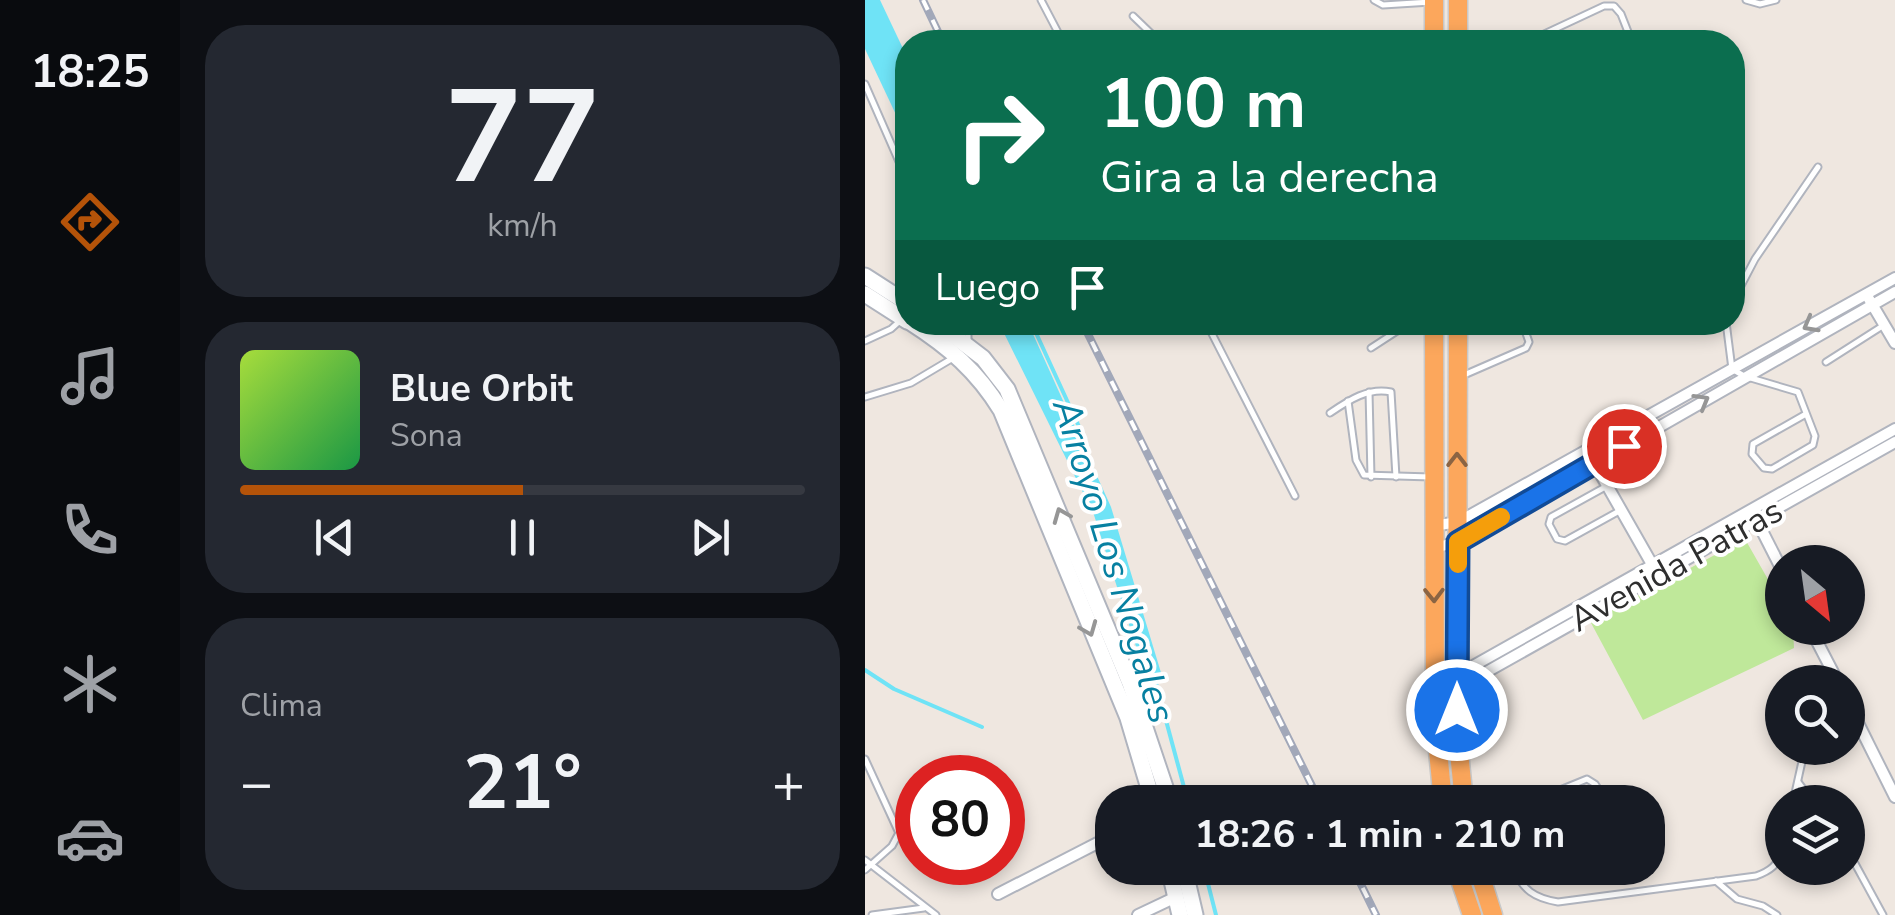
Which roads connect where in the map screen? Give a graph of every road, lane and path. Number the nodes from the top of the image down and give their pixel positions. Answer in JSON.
{"nodes":[{"id":1,"x":1041,"y":0,"type":"edge"},
{"id":2,"x":1374,"y":0,"type":"edge"},
{"id":3,"x":1459,"y":0,"type":"edge"},
{"id":4,"x":1746,"y":0,"type":"edge"},
{"id":5,"x":1773,"y":0,"type":"edge"},
{"id":6,"x":1434,"y":1,"type":"edge"},
{"id":7,"x":1133,"y":16,"type":"dead end"},
{"id":8,"x":1057,"y":30,"type":"edge"},
{"id":9,"x":1148,"y":30,"type":"edge"},
{"id":10,"x":1434,"y":30,"type":"edge"},
{"id":11,"x":1458,"y":30,"type":"edge"},
{"id":12,"x":1553,"y":30,"type":"edge"},
{"id":13,"x":1627,"y":30,"type":"edge"},
{"id":14,"x":865,"y":84,"type":"edge"},
{"id":15,"x":895,"y":153,"type":"edge"},
{"id":16,"x":1818,"y":167,"type":"dead end"},
{"id":17,"x":865,"y":276,"type":"edge"},
{"id":18,"x":1745,"y":278,"type":"edge"},
{"id":19,"x":1895,"y":278,"type":"edge"},
{"id":20,"x":1884,"y":284,"type":"junction"},
{"id":21,"x":865,"y":294,"type":"edge"},
{"id":22,"x":1865,"y":294,"type":"junction"},
{"id":23,"x":1893,"y":297,"type":"edge"},
{"id":24,"x":895,"y":305,"type":"edge"},
{"id":25,"x":1872,"y":305,"type":"junction"},
{"id":26,"x":895,"y":310,"type":"edge"},
{"id":27,"x":1884,"y":325,"type":"junction"},
{"id":28,"x":895,"y":326,"type":"edge"},
{"id":29,"x":938,"y":335,"type":"edge"},
{"id":30,"x":949,"y":335,"type":"edge"},
{"id":31,"x":965,"y":335,"type":"edge"},
{"id":32,"x":1213,"y":335,"type":"edge"},
{"id":33,"x":1391,"y":335,"type":"edge"},
{"id":34,"x":1434,"y":335,"type":"edge"},
{"id":35,"x":1448,"y":335,"type":"edge"},
{"id":36,"x":1456,"y":335,"type":"edge"},
{"id":37,"x":1527,"y":335,"type":"edge"},
{"id":38,"x":1727,"y":335,"type":"edge"},
{"id":39,"x":865,"y":341,"type":"edge"},
{"id":40,"x":1895,"y":343,"type":"edge"},
{"id":41,"x":1371,"y":348,"type":"dead end"},
{"id":42,"x":962,"y":350,"type":"junction"},
{"id":43,"x":1826,"y":362,"type":"dead end"},
{"id":44,"x":1731,"y":369,"type":"junction"},
{"id":45,"x":1434,"y":373,"type":"junction"},
{"id":46,"x":1745,"y":376,"type":"junction"},
{"id":47,"x":1457,"y":378,"type":"junction"},
{"id":48,"x":1369,"y":392,"type":"junction"},
{"id":49,"x":865,"y":397,"type":"edge"},
{"id":50,"x":1348,"y":401,"type":"junction"},
{"id":51,"x":1330,"y":412,"type":"dead end"},
{"id":52,"x":1806,"y":414,"type":"junction"},
{"id":53,"x":1895,"y":429,"type":"edge"},
{"id":54,"x":1895,"y":442,"type":"edge"},
{"id":55,"x":1587,"y":450,"type":"junction"},
{"id":56,"x":1594,"y":463,"type":"junction"},
{"id":57,"x":1371,"y":477,"type":"junction"},
{"id":58,"x":1397,"y":477,"type":"junction"},
{"id":59,"x":1433,"y":477,"type":"junction"},
{"id":60,"x":1607,"y":486,"type":"junction"},
{"id":61,"x":1295,"y":496,"type":"dead end"},
{"id":62,"x":1621,"y":510,"type":"junction"},
{"id":63,"x":1754,"y":514,"type":"junction"},
{"id":64,"x":1458,"y":522,"type":"junction"},
{"id":65,"x":1433,"y":526,"type":"junction"},
{"id":66,"x":1458,"y":542,"type":"junction"},
{"id":67,"x":1770,"y":545,"type":"edge"},
{"id":68,"x":1433,"y":548,"type":"junction"},
{"id":69,"x":1651,"y":564,"type":"junction"},
{"id":70,"x":1658,"y":576,"type":"junction"},
{"id":71,"x":1457,"y":682,"type":"junction"},
{"id":72,"x":1865,"y":737,"type":"edge"},
{"id":73,"x":865,"y":759,"type":"edge"},
{"id":74,"x":1802,"y":765,"type":"edge"},
{"id":75,"x":1798,"y":782,"type":"junction"},
{"id":76,"x":1148,"y":785,"type":"edge"},
{"id":77,"x":1164,"y":785,"type":"edge"},
{"id":78,"x":1441,"y":785,"type":"edge"},
{"id":79,"x":1464,"y":785,"type":"edge"},
{"id":80,"x":1569,"y":785,"type":"edge"},
{"id":81,"x":1596,"y":785,"type":"edge"},
{"id":82,"x":1797,"y":785,"type":"edge"},
{"id":83,"x":1800,"y":785,"type":"edge"},
{"id":84,"x":1895,"y":798,"type":"edge"},
{"id":85,"x":1095,"y":845,"type":"edge"},
{"id":86,"x":865,"y":860,"type":"edge"},
{"id":87,"x":868,"y":868,"type":"edge"},
{"id":88,"x":1765,"y":873,"type":"edge"},
{"id":89,"x":1716,"y":881,"type":"junction"},
{"id":90,"x":1865,"y":882,"type":"edge"},
{"id":91,"x":1173,"y":885,"type":"edge"},
{"id":92,"x":1188,"y":885,"type":"edge"},
{"id":93,"x":1462,"y":885,"type":"edge"},
{"id":94,"x":1483,"y":885,"type":"edge"},
{"id":95,"x":1523,"y":885,"type":"edge"},
{"id":96,"x":997,"y":894,"type":"dead end"},
{"id":97,"x":1176,"y":897,"type":"junction"},
{"id":98,"x":927,"y":908,"type":"junction"},
{"id":99,"x":872,"y":915,"type":"edge"},
{"id":100,"x":937,"y":915,"type":"edge"},
{"id":101,"x":1138,"y":915,"type":"edge"},
{"id":102,"x":1180,"y":915,"type":"edge"},
{"id":103,"x":1195,"y":915,"type":"edge"},
{"id":104,"x":1471,"y":915,"type":"edge"},
{"id":105,"x":1493,"y":915,"type":"edge"},
{"id":106,"x":1777,"y":915,"type":"edge"},
{"id":107,"x":1883,"y":915,"type":"edge"}],
"edges":[{"from":1,"to":8,"type":"lane"},
{"from":2,"to":6,"type":"lane"},
{"from":3,"to":11,"type":"highway"},
{"from":4,"to":5,"type":"lane"},
{"from":6,"to":10,"type":"highway"},
{"from":7,"to":9,"type":"lane"},
{"from":12,"to":13,"type":"lane"},
{"from":14,"to":15,"type":"lane"},
{"from":16,"to":18,"type":"lane"},
{"from":17,"to":24,"type":"main road"},
{"from":19,"to":20,"type":"street"},
{"from":20,"to":22,"type":"street"},
{"from":20,"to":23,"type":"street"},
{"from":21,"to":26,"type":"main road"},
{"from":22,"to":25,"type":"street"},
{"from":22,"to":44,"type":"street","one_way":true},
{"from":23,"to":25,"type":"street"},
{"from":25,"to":27,"type":"street"},
{"from":25,"to":46,"type":"street"},
{"from":27,"to":40,"type":"street"},
{"from":27,"to":43,"type":"lane"},
{"from":28,"to":39,"type":"lane"},
{"from":29,"to":42,"type":"main road"},
{"from":30,"to":42,"type":"main road"},
{"from":31,"to":42,"type":"lane"},
{"from":32,"to":61,"type":"lane"},
{"from":33,"to":41,"type":"lane"},
{"from":34,"to":45,"type":"highway"},
{"from":35,"to":45,"type":"highway"},
{"from":36,"to":47,"type":"highway"},
{"from":37,"to":47,"type":"lane"},
{"from":38,"to":44,"type":"lane"},
{"from":42,"to":49,"type":"lane"},
{"from":42,"to":76,"type":"main road","one_way":true},
{"from":77,"to":42,"type":"main road","one_way":true},
{"from":44,"to":46,"type":"lane"},
{"from":44,"to":55,"type":"street"},
{"from":45,"to":59,"type":"highway"},
{"from":46,"to":52,"type":"lane"},
{"from":56,"to":46,"type":"street","one_way":true},
{"from":64,"to":47,"type":"highway","one_way":true},
{"from":48,"to":50,"type":"lane"},
{"from":48,"to":57,"type":"lane"},
{"from":48,"to":58,"type":"lane"},
{"from":50,"to":51,"type":"lane"},
{"from":50,"to":57,"type":"lane"},
{"from":52,"to":52,"type":"lane"},
{"from":53,"to":63,"type":"street","name":"Avenida Patras"},
{"from":54,"to":63,"type":"street","name":"Avenida Patras"},
{"from":55,"to":56,"type":"street"},
{"from":55,"to":64,"type":"street"},
{"from":56,"to":60,"type":"street"},
{"from":56,"to":66,"type":"street"},
{"from":57,"to":58,"type":"lane"},
{"from":58,"to":59,"type":"lane"},
{"from":59,"to":65,"type":"highway"},
{"from":60,"to":62,"type":"street"},
{"from":60,"to":62,"type":"lane"},
{"from":62,"to":69,"type":"street"},
{"from":63,"to":67,"type":"street"},
{"from":63,"to":69,"type":"street","name":"Avenida Patras"},
{"from":63,"to":70,"type":"street","name":"Avenida Patras"},
{"from":64,"to":65,"type":"street"},
{"from":64,"to":66,"type":"highway"},
{"from":65,"to":68,"type":"highway"},
{"from":66,"to":68,"type":"street"},
{"from":66,"to":71,"type":"highway"},
{"from":68,"to":78,"type":"highway","one_way":true},
{"from":69,"to":70,"type":"street"},
{"from":69,"to":71,"type":"street","name":"Avenida Patras"},
{"from":70,"to":71,"type":"street","name":"Avenida Patras"},
{"from":71,"to":79,"type":"highway"},
{"from":72,"to":84,"type":"street"},
{"from":73,"to":87,"type":"lane"},
{"from":74,"to":75,"type":"lane"},
{"from":75,"to":82,"type":"lane"},
{"from":75,"to":83,"type":"lane"},
{"from":80,"to":81,"type":"lane"},
{"from":85,"to":96,"type":"street"},
{"from":86,"to":87,"type":"lane"},
{"from":87,"to":98,"type":"lane"},
{"from":88,"to":89,"type":"lane"},
{"from":89,"to":95,"type":"lane"},
{"from":89,"to":106,"type":"lane"},
{"from":90,"to":107,"type":"lane"},
{"from":91,"to":97,"type":"main road"},
{"from":92,"to":103,"type":"main road"},
{"from":93,"to":104,"type":"highway"},
{"from":94,"to":105,"type":"highway"},
{"from":97,"to":101,"type":"street"},
{"from":97,"to":102,"type":"main road"},
{"from":98,"to":99,"type":"lane"},
{"from":98,"to":100,"type":"lane"}]}
